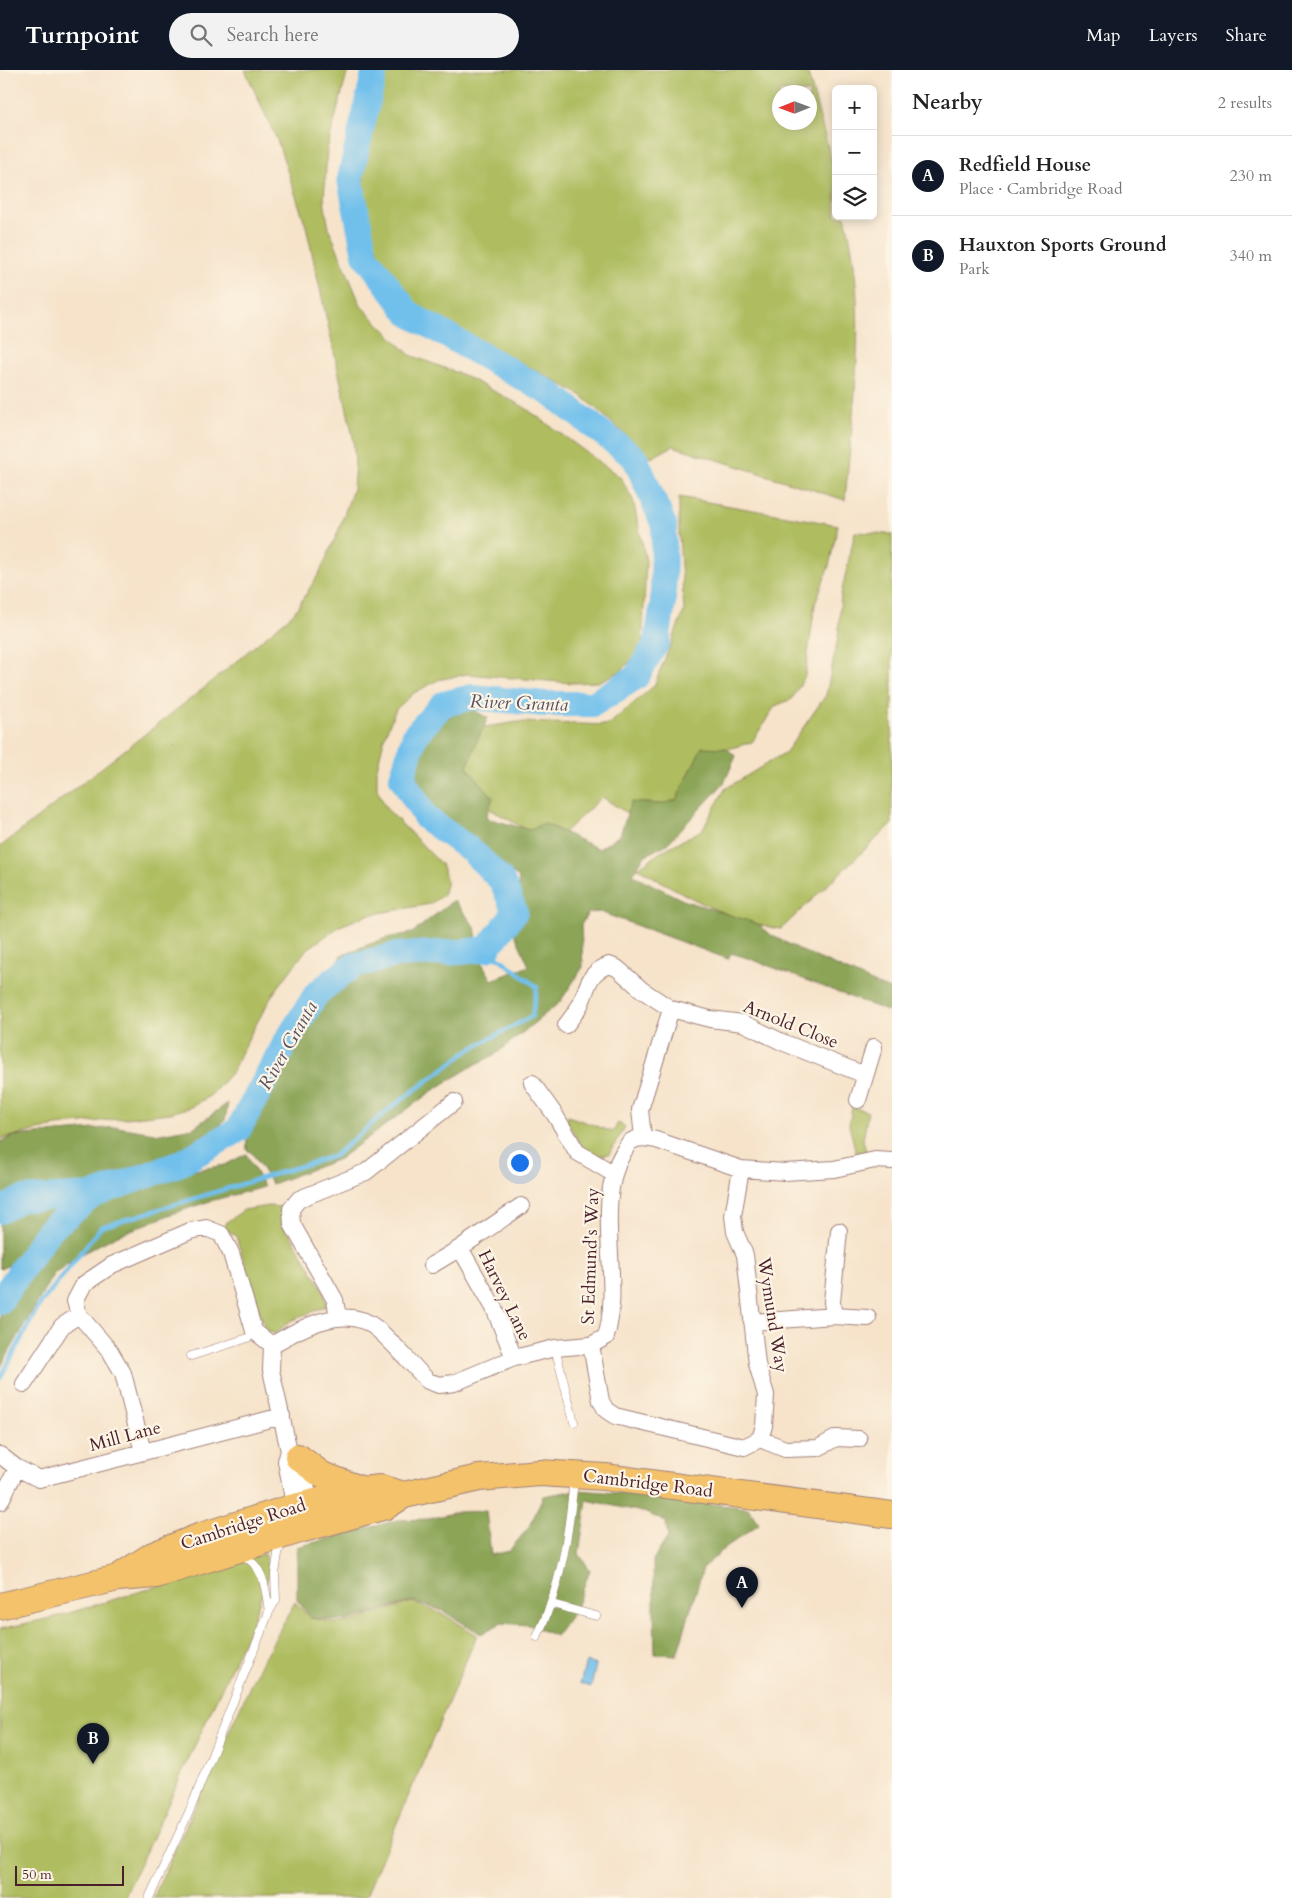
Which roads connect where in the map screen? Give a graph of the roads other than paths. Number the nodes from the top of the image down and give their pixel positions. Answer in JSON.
{"nodes":[{"id":1,"x":671,"y":1009,"type":"junction"},
{"id":2,"x":566,"y":1025,"type":"dead end"},
{"id":3,"x":874,"y":1047,"type":"dead end"},
{"id":4,"x":865,"y":1075,"type":"junction"},
{"id":5,"x":532,"y":1084,"type":"dead end"},
{"id":6,"x":858,"y":1100,"type":"dead end"},
{"id":7,"x":454,"y":1102,"type":"dead end"},
{"id":8,"x":643,"y":1137,"type":"junction"},
{"id":9,"x":892,"y":1161,"type":"edge"},
{"id":10,"x":741,"y":1169,"type":"junction"},
{"id":11,"x":614,"y":1174,"type":"junction"},
{"id":12,"x":522,"y":1206,"type":"dead end"},
{"id":13,"x":839,"y":1231,"type":"dead end"},
{"id":14,"x":460,"y":1248,"type":"junction"},
{"id":15,"x":432,"y":1265,"type":"dead end"},
{"id":16,"x":79,"y":1315,"type":"junction"},
{"id":17,"x":834,"y":1316,"type":"junction"},
{"id":18,"x":338,"y":1317,"type":"junction"},
{"id":19,"x":868,"y":1318,"type":"dead end"},
{"id":20,"x":752,"y":1322,"type":"junction"},
{"id":21,"x":254,"y":1332,"type":"junction"},
{"id":22,"x":272,"y":1345,"type":"junction"},
{"id":23,"x":592,"y":1345,"type":"junction"},
{"id":24,"x":555,"y":1348,"type":"junction"},
{"id":25,"x":191,"y":1356,"type":"dead end"},
{"id":26,"x":514,"y":1358,"type":"junction"},
{"id":27,"x":24,"y":1384,"type":"dead end"},
{"id":28,"x":282,"y":1416,"type":"junction"},
{"id":29,"x":574,"y":1422,"type":"dead end"},
{"id":30,"x":760,"y":1439,"type":"junction"},
{"id":31,"x":859,"y":1439,"type":"dead end"},
{"id":32,"x":143,"y":1452,"type":"junction"},
{"id":33,"x":294,"y":1454,"type":"junction"},
{"id":34,"x":0,"y":1455,"type":"edge"},
{"id":35,"x":17,"y":1468,"type":"junction"},
{"id":36,"x":575,"y":1474,"type":"junction"},
{"id":37,"x":363,"y":1490,"type":"junction"},
{"id":38,"x":404,"y":1495,"type":"junction"},
{"id":39,"x":0,"y":1502,"type":"edge"},
{"id":40,"x":892,"y":1516,"type":"edge"},
{"id":41,"x":301,"y":1520,"type":"junction"},
{"id":42,"x":232,"y":1551,"type":"junction"},
{"id":43,"x":118,"y":1578,"type":"junction"},
{"id":44,"x":552,"y":1604,"type":"junction"},
{"id":45,"x":0,"y":1606,"type":"edge"},
{"id":46,"x":269,"y":1612,"type":"junction"},
{"id":47,"x":596,"y":1616,"type":"dead end"},
{"id":48,"x":537,"y":1637,"type":"dead end"},
{"id":49,"x":149,"y":1898,"type":"edge"}],
"edges":[{"from":1,"to":2,"type":"street","name":"Arnold Close"},
{"from":1,"to":4,"type":"street","name":"Arnold Close"},
{"from":1,"to":8,"type":"street"},
{"from":3,"to":4,"type":"street"},
{"from":4,"to":6,"type":"street"},
{"from":5,"to":11,"type":"street","name":"St Edmund's Way"},
{"from":7,"to":18,"type":"street"},
{"from":8,"to":10,"type":"street"},
{"from":8,"to":11,"type":"street","name":"St Edmund's Way"},
{"from":9,"to":10,"type":"street"},
{"from":10,"to":20,"type":"street","name":"Wymund Way"},
{"from":11,"to":23,"type":"street","name":"St Edmund's Way"},
{"from":12,"to":14,"type":"street","name":"Harvey Lane"},
{"from":13,"to":17,"type":"street"},
{"from":14,"to":15,"type":"street","name":"Harvey Lane"},
{"from":14,"to":26,"type":"street","name":"Harvey Lane"},
{"from":16,"to":21,"type":"street"},
{"from":16,"to":27,"type":"street"},
{"from":16,"to":32,"type":"street"},
{"from":17,"to":19,"type":"street"},
{"from":17,"to":20,"type":"street"},
{"from":18,"to":22,"type":"street","name":"St Edmund's Way"},
{"from":18,"to":26,"type":"street","name":"St Edmund's Way"},
{"from":20,"to":30,"type":"street","name":"Wymund Way"},
{"from":21,"to":22,"type":"street"},
{"from":21,"to":25,"type":"lane"},
{"from":22,"to":28,"type":"street"},
{"from":23,"to":24,"type":"street","name":"St Edmund's Way"},
{"from":23,"to":30,"type":"street"},
{"from":24,"to":26,"type":"street","name":"St Edmund's Way"},
{"from":24,"to":29,"type":"lane"},
{"from":28,"to":32,"type":"street","name":"Mill Lane"},
{"from":28,"to":33,"type":"street"},
{"from":30,"to":31,"type":"street"},
{"from":32,"to":35,"type":"street","name":"Mill Lane"},
{"from":33,"to":37,"type":"highway"},
{"from":33,"to":41,"type":"street"},
{"from":34,"to":35,"type":"street","name":"Mill Lane"},
{"from":35,"to":39,"type":"street"},
{"from":36,"to":38,"type":"highway","name":"Cambridge Road"},
{"from":36,"to":40,"type":"highway","name":"Cambridge Road"},
{"from":36,"to":44,"type":"lane"},
{"from":37,"to":38,"type":"highway","name":"Cambridge Road"},
{"from":37,"to":41,"type":"highway","name":"Cambridge Road"},
{"from":38,"to":41,"type":"highway","name":"Cambridge Road"},
{"from":41,"to":42,"type":"highway","name":"Cambridge Road"},
{"from":41,"to":43,"type":"highway","name":"Cambridge Road"},
{"from":41,"to":46,"type":"lane"},
{"from":42,"to":43,"type":"highway","name":"Cambridge Road"},
{"from":42,"to":46,"type":"lane"},
{"from":43,"to":45,"type":"highway","name":"Cambridge Road"},
{"from":44,"to":47,"type":"lane"},
{"from":44,"to":48,"type":"lane"},
{"from":46,"to":49,"type":"lane"}]}
